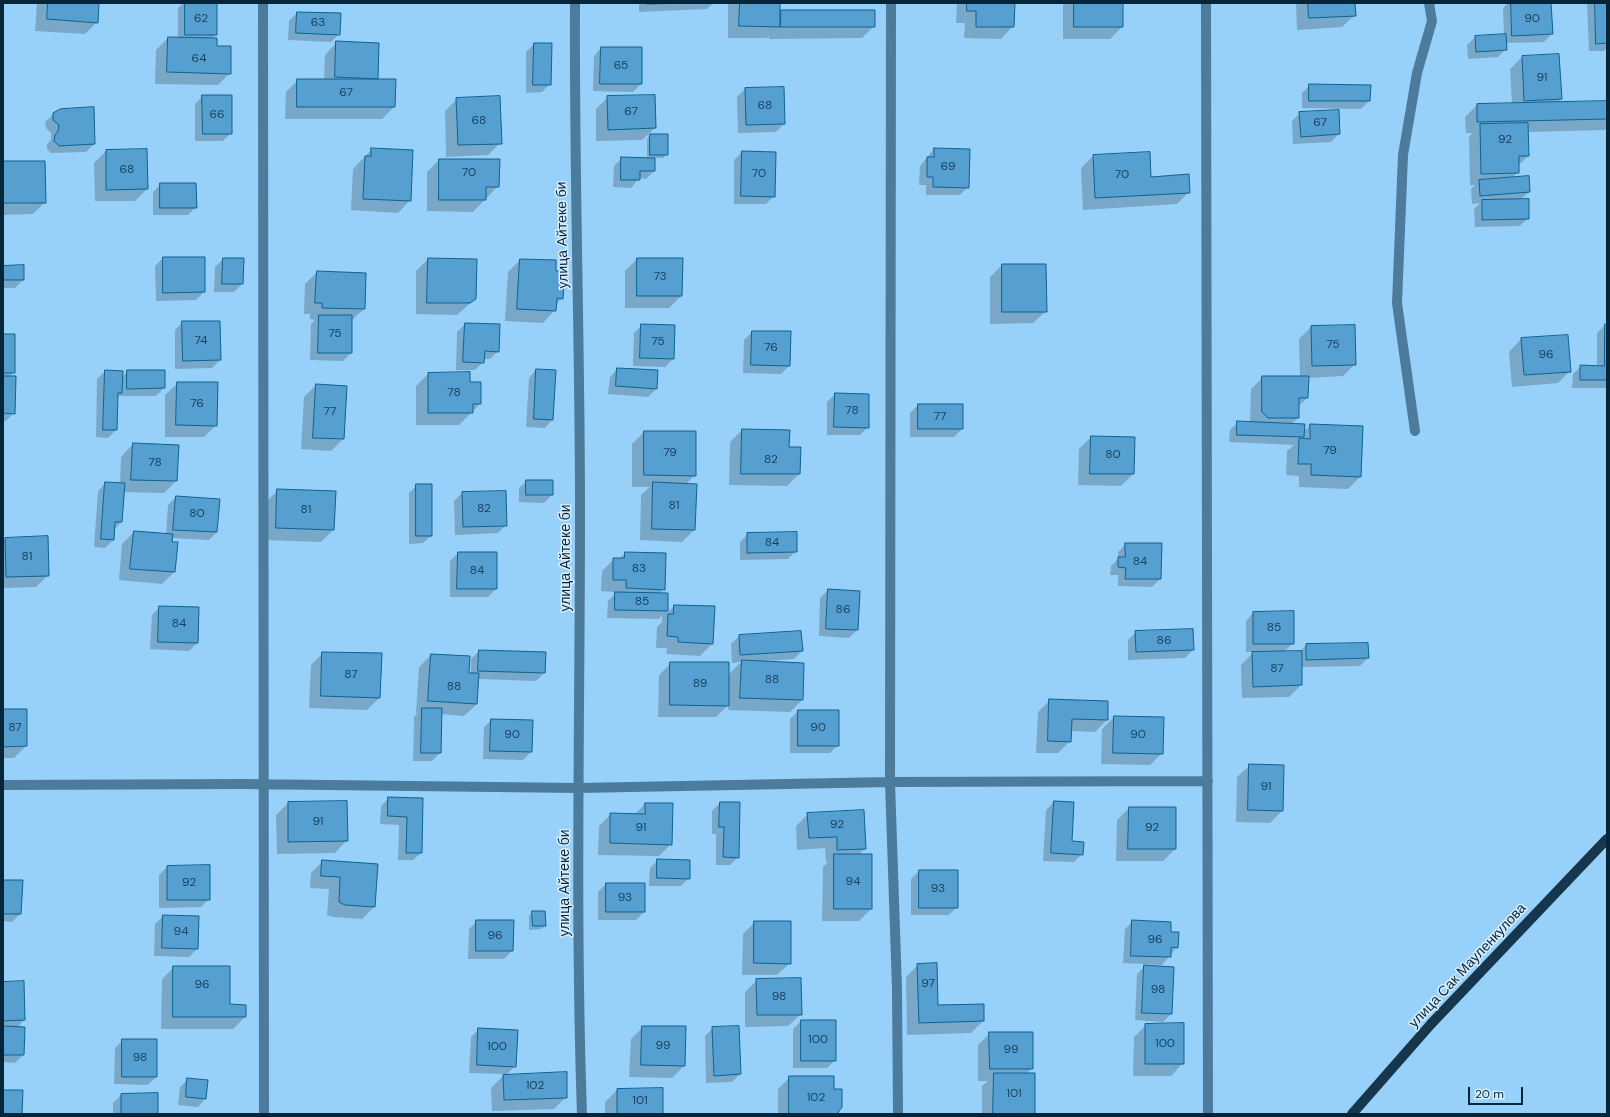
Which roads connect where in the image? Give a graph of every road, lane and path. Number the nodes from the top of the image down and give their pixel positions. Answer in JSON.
{"nodes":[{"id":1,"x":263,"y":3,"type":"edge"},
{"id":2,"x":575,"y":3,"type":"edge"},
{"id":3,"x":891,"y":3,"type":"edge"},
{"id":4,"x":1206,"y":3,"type":"edge"},
{"id":5,"x":1429,"y":3,"type":"edge"},
{"id":6,"x":1415,"y":431,"type":"dead end"},
{"id":7,"x":1208,"y":781,"type":"junction"},
{"id":8,"x":890,"y":782,"type":"junction"},
{"id":9,"x":265,"y":784,"type":"junction"},
{"id":10,"x":3,"y":786,"type":"edge"},
{"id":11,"x":579,"y":788,"type":"junction"},
{"id":12,"x":1607,"y":839,"type":"edge"},
{"id":13,"x":264,"y":1114,"type":"edge"},
{"id":14,"x":582,"y":1114,"type":"edge"},
{"id":15,"x":898,"y":1114,"type":"edge"},
{"id":16,"x":1208,"y":1114,"type":"edge"},
{"id":17,"x":1352,"y":1114,"type":"edge"}],
"edges":[{"from":1,"to":9,"type":"street"},
{"from":2,"to":11,"type":"street","name":"улица Айтеке би"},
{"from":3,"to":8,"type":"street"},
{"from":4,"to":7,"type":"street"},
{"from":5,"to":6,"type":"street"},
{"from":7,"to":8,"type":"street"},
{"from":7,"to":16,"type":"street"},
{"from":8,"to":11,"type":"street"},
{"from":8,"to":15,"type":"street"},
{"from":9,"to":10,"type":"street"},
{"from":9,"to":11,"type":"street"},
{"from":9,"to":13,"type":"street"},
{"from":11,"to":14,"type":"street","name":"улица Айтеке би"},
{"from":12,"to":17,"type":"main road","name":"улица Сак Мауленкулова"}]}
